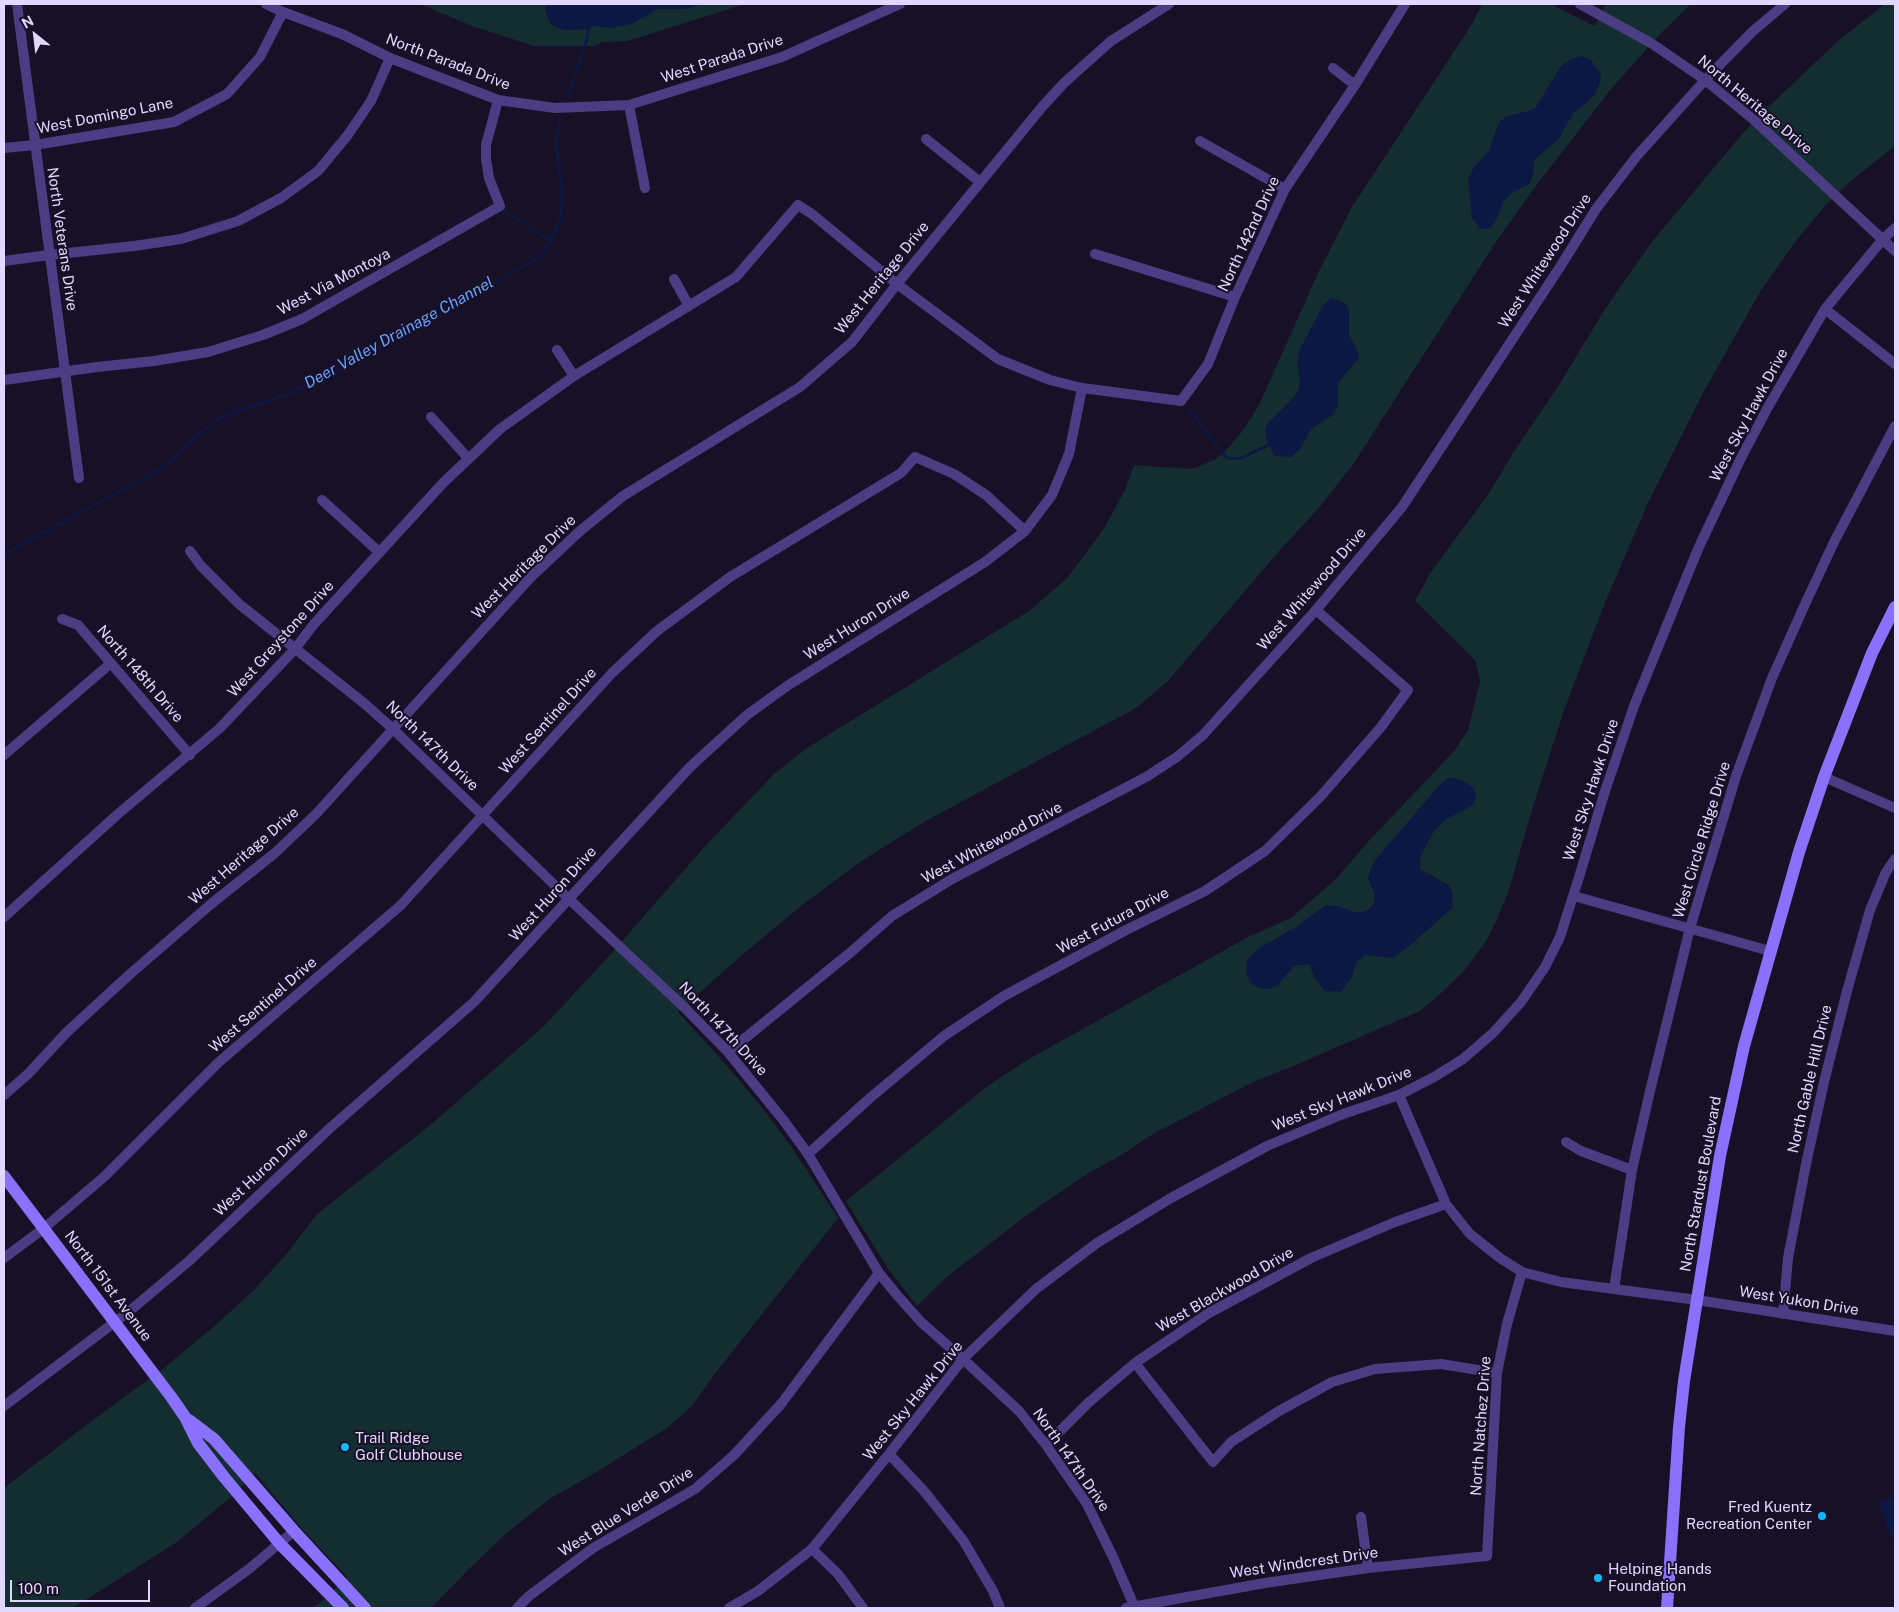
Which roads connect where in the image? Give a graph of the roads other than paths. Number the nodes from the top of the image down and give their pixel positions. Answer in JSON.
{"nodes":[{"id":1,"x":17,"y":4,"type":"edge"},
{"id":2,"x":266,"y":4,"type":"edge"},
{"id":3,"x":900,"y":4,"type":"edge"},
{"id":4,"x":1169,"y":4,"type":"edge"},
{"id":5,"x":1405,"y":4,"type":"edge"},
{"id":6,"x":1580,"y":4,"type":"edge"},
{"id":7,"x":1785,"y":4,"type":"edge"},
{"id":8,"x":283,"y":12,"type":"junction"},
{"id":9,"x":390,"y":58,"type":"junction"},
{"id":10,"x":1333,"y":68,"type":"dead end"},
{"id":11,"x":1705,"y":80,"type":"junction"},
{"id":12,"x":1355,"y":85,"type":"junction"},
{"id":13,"x":498,"y":100,"type":"junction"},
{"id":14,"x":629,"y":105,"type":"junction"},
{"id":15,"x":926,"y":139,"type":"dead end"},
{"id":16,"x":1200,"y":141,"type":"dead end"},
{"id":17,"x":35,"y":145,"type":"junction"},
{"id":18,"x":4,"y":148,"type":"edge"},
{"id":19,"x":980,"y":182,"type":"junction"},
{"id":20,"x":645,"y":188,"type":"dead end"},
{"id":21,"x":1285,"y":189,"type":"junction"},
{"id":22,"x":1895,"y":228,"type":"edge"},
{"id":23,"x":1883,"y":239,"type":"junction"},
{"id":24,"x":1895,"y":251,"type":"edge"},
{"id":25,"x":1095,"y":254,"type":"dead end"},
{"id":26,"x":49,"y":255,"type":"junction"},
{"id":27,"x":4,"y":261,"type":"edge"},
{"id":28,"x":674,"y":279,"type":"dead end"},
{"id":29,"x":896,"y":284,"type":"junction"},
{"id":30,"x":1236,"y":297,"type":"junction"},
{"id":31,"x":689,"y":306,"type":"junction"},
{"id":32,"x":1825,"y":309,"type":"junction"},
{"id":33,"x":557,"y":350,"type":"dead end"},
{"id":34,"x":1895,"y":364,"type":"edge"},
{"id":35,"x":65,"y":372,"type":"junction"},
{"id":36,"x":574,"y":376,"type":"junction"},
{"id":37,"x":4,"y":380,"type":"edge"},
{"id":38,"x":1082,"y":388,"type":"junction"},
{"id":39,"x":431,"y":417,"type":"dead end"},
{"id":40,"x":1895,"y":426,"type":"edge"},
{"id":41,"x":468,"y":458,"type":"junction"},
{"id":42,"x":79,"y":478,"type":"dead end"},
{"id":43,"x":322,"y":500,"type":"dead end"},
{"id":44,"x":1025,"y":531,"type":"junction"},
{"id":45,"x":190,"y":551,"type":"dead end"},
{"id":46,"x":380,"y":552,"type":"junction"},
{"id":47,"x":1895,"y":607,"type":"edge"},
{"id":48,"x":1316,"y":610,"type":"junction"},
{"id":49,"x":62,"y":619,"type":"dead end"},
{"id":50,"x":295,"y":649,"type":"junction"},
{"id":51,"x":110,"y":663,"type":"junction"},
{"id":52,"x":392,"y":729,"type":"junction"},
{"id":53,"x":190,"y":754,"type":"junction"},
{"id":54,"x":4,"y":755,"type":"edge"},
{"id":55,"x":1824,"y":777,"type":"junction"},
{"id":56,"x":1895,"y":808,"type":"edge"},
{"id":57,"x":483,"y":816,"type":"junction"},
{"id":58,"x":1895,"y":859,"type":"edge"},
{"id":59,"x":1574,"y":896,"type":"junction"},
{"id":60,"x":569,"y":899,"type":"junction"},
{"id":61,"x":4,"y":917,"type":"edge"},
{"id":62,"x":1690,"y":928,"type":"junction"},
{"id":63,"x":1770,"y":951,"type":"junction"},
{"id":64,"x":728,"y":1052,"type":"junction"},
{"id":65,"x":4,"y":1095,"type":"edge"},
{"id":66,"x":1399,"y":1095,"type":"junction"},
{"id":67,"x":1566,"y":1142,"type":"dead end"},
{"id":68,"x":808,"y":1154,"type":"junction"},
{"id":69,"x":1632,"y":1170,"type":"junction"},
{"id":70,"x":4,"y":1176,"type":"edge"},
{"id":71,"x":1446,"y":1204,"type":"junction"},
{"id":72,"x":43,"y":1228,"type":"junction"},
{"id":73,"x":4,"y":1258,"type":"edge"},
{"id":74,"x":1522,"y":1272,"type":"junction"},
{"id":75,"x":879,"y":1273,"type":"junction"},
{"id":76,"x":1614,"y":1289,"type":"junction"},
{"id":77,"x":1697,"y":1300,"type":"junction"},
{"id":78,"x":1782,"y":1314,"type":"junction"},
{"id":79,"x":116,"y":1321,"type":"junction"},
{"id":80,"x":1895,"y":1331,"type":"edge"},
{"id":81,"x":963,"y":1358,"type":"junction"},
{"id":82,"x":1135,"y":1363,"type":"junction"},
{"id":83,"x":1497,"y":1373,"type":"junction"},
{"id":84,"x":4,"y":1406,"type":"edge"},
{"id":85,"x":185,"y":1417,"type":"junction"},
{"id":86,"x":1046,"y":1445,"type":"junction"},
{"id":87,"x":889,"y":1454,"type":"junction"},
{"id":88,"x":1361,"y":1517,"type":"dead end"},
{"id":89,"x":294,"y":1531,"type":"junction"},
{"id":90,"x":280,"y":1544,"type":"junction"},
{"id":91,"x":812,"y":1548,"type":"junction"},
{"id":92,"x":1486,"y":1556,"type":"joint"},
{"id":93,"x":1368,"y":1568,"type":"junction"},
{"id":94,"x":195,"y":1608,"type":"edge"},
{"id":95,"x":343,"y":1608,"type":"edge"},
{"id":96,"x":364,"y":1608,"type":"edge"},
{"id":97,"x":517,"y":1608,"type":"edge"},
{"id":98,"x":729,"y":1608,"type":"edge"},
{"id":99,"x":863,"y":1608,"type":"edge"},
{"id":100,"x":1000,"y":1608,"type":"edge"},
{"id":101,"x":1132,"y":1608,"type":"edge"},
{"id":102,"x":1667,"y":1608,"type":"edge"}],
"edges":[{"from":1,"to":17,"type":"street","name":"North Veterans Drive"},
{"from":2,"to":8,"type":"street","name":"North Parada Drive"},
{"from":3,"to":14,"type":"street","name":"West Parada Drive"},
{"from":4,"to":19,"type":"street","name":"West Heritage Drive"},
{"from":5,"to":12,"type":"street","name":"North 142nd Drive"},
{"from":6,"to":11,"type":"street","name":"North Heritage Drive"},
{"from":7,"to":11,"type":"street","name":"West Whitewood Drive"},
{"from":8,"to":9,"type":"street","name":"North Parada Drive"},
{"from":8,"to":17,"type":"street","name":"West Domingo Lane"},
{"from":9,"to":13,"type":"street","name":"North Parada Drive"},
{"from":9,"to":26,"type":"street"},
{"from":10,"to":12,"type":"street"},
{"from":11,"to":23,"type":"street","name":"North Heritage Drive"},
{"from":11,"to":48,"type":"street","name":"West Whitewood Drive"},
{"from":12,"to":21,"type":"street","name":"North 142nd Drive"},
{"from":13,"to":14,"type":"street","name":"North Parada Drive"},
{"from":13,"to":35,"type":"street","name":"West Via Montoya"},
{"from":14,"to":20,"type":"street"},
{"from":15,"to":19,"type":"street"},
{"from":16,"to":21,"type":"street"},
{"from":17,"to":18,"type":"street","name":"West Domingo Lane"},
{"from":17,"to":26,"type":"street","name":"North Veterans Drive"},
{"from":19,"to":29,"type":"street","name":"West Heritage Drive"},
{"from":21,"to":30,"type":"street","name":"North 142nd Drive"},
{"from":22,"to":23,"type":"street","name":"West Sky Hawk Drive"},
{"from":23,"to":24,"type":"street","name":"North Heritage Drive"},
{"from":23,"to":32,"type":"street","name":"West Sky Hawk Drive"},
{"from":25,"to":30,"type":"street"},
{"from":26,"to":27,"type":"street"},
{"from":26,"to":35,"type":"street","name":"North Veterans Drive"},
{"from":28,"to":31,"type":"street"},
{"from":29,"to":31,"type":"street","name":"West Greystone Drive"},
{"from":29,"to":38,"type":"street"},
{"from":29,"to":52,"type":"street","name":"West Heritage Drive"},
{"from":30,"to":38,"type":"street","name":"North 142nd Drive"},
{"from":31,"to":36,"type":"street","name":"West Greystone Drive"},
{"from":32,"to":34,"type":"street"},
{"from":32,"to":59,"type":"street","name":"West Sky Hawk Drive"},
{"from":33,"to":36,"type":"street"},
{"from":35,"to":37,"type":"street","name":"West Via Montoya"},
{"from":35,"to":42,"type":"street","name":"North Veterans Drive"},
{"from":36,"to":41,"type":"street","name":"West Greystone Drive"},
{"from":38,"to":44,"type":"street","name":"West Huron Drive"},
{"from":39,"to":41,"type":"street"},
{"from":40,"to":62,"type":"street","name":"West Circle Ridge Drive"},
{"from":41,"to":46,"type":"street","name":"West Greystone Drive"},
{"from":43,"to":46,"type":"street"},
{"from":44,"to":57,"type":"street","name":"West Sentinel Drive"},
{"from":44,"to":60,"type":"street","name":"West Huron Drive"},
{"from":45,"to":50,"type":"street","name":"North 147th Drive"},
{"from":46,"to":50,"type":"street","name":"West Greystone Drive"},
{"from":47,"to":55,"type":"street","name":"North Stardust Boulevard"},
{"from":48,"to":64,"type":"street","name":"West Whitewood Drive"},
{"from":48,"to":68,"type":"street","name":"West Futura Drive"},
{"from":49,"to":51,"type":"street","name":"North 148th Drive"},
{"from":50,"to":52,"type":"street","name":"North 147th Drive"},
{"from":50,"to":53,"type":"street","name":"West Greystone Drive"},
{"from":51,"to":53,"type":"street","name":"North 148th Drive"},
{"from":51,"to":54,"type":"street"},
{"from":52,"to":57,"type":"street","name":"North 147th Drive"},
{"from":52,"to":65,"type":"street","name":"West Heritage Drive"},
{"from":53,"to":61,"type":"street","name":"West Greystone Drive"},
{"from":55,"to":56,"type":"street"},
{"from":55,"to":63,"type":"street","name":"North Stardust Boulevard"},
{"from":57,"to":60,"type":"street","name":"North 147th Drive"},
{"from":57,"to":72,"type":"street","name":"West Sentinel Drive"},
{"from":58,"to":78,"type":"street","name":"North Gable Hill Drive"},
{"from":59,"to":62,"type":"street"},
{"from":59,"to":66,"type":"street","name":"West Sky Hawk Drive"},
{"from":60,"to":64,"type":"street","name":"North 147th Drive"},
{"from":60,"to":79,"type":"street","name":"West Huron Drive"},
{"from":62,"to":63,"type":"street"},
{"from":62,"to":69,"type":"street","name":"West Circle Ridge Drive"},
{"from":63,"to":77,"type":"street","name":"North Stardust Boulevard"},
{"from":64,"to":68,"type":"street","name":"North 147th Drive"},
{"from":66,"to":71,"type":"street","name":"West Yukon Drive"},
{"from":66,"to":81,"type":"street","name":"West Sky Hawk Drive"},
{"from":67,"to":69,"type":"street"},
{"from":68,"to":75,"type":"street","name":"North 147th Drive"},
{"from":69,"to":76,"type":"street","name":"West Circle Ridge Drive"},
{"from":70,"to":72,"type":"street","name":"North 151st Avenue"},
{"from":71,"to":74,"type":"street","name":"West Yukon Drive"},
{"from":71,"to":82,"type":"street","name":"West Blackwood Drive"},
{"from":72,"to":73,"type":"street","name":"West Sentinel Drive"},
{"from":72,"to":79,"type":"street","name":"North 151st Avenue"},
{"from":74,"to":76,"type":"street","name":"West Yukon Drive"},
{"from":74,"to":83,"type":"street","name":"North Natchez Drive"},
{"from":75,"to":81,"type":"street","name":"North 147th Drive"},
{"from":75,"to":97,"type":"street","name":"West Blue Verde Drive"},
{"from":76,"to":77,"type":"street","name":"West Yukon Drive"},
{"from":77,"to":78,"type":"street","name":"West Yukon Drive"},
{"from":77,"to":102,"type":"street","name":"North Stardust Boulevard"},
{"from":78,"to":80,"type":"street","name":"West Yukon Drive"},
{"from":79,"to":84,"type":"street","name":"West Huron Drive"},
{"from":79,"to":85,"type":"street","name":"North 151st Avenue"},
{"from":81,"to":86,"type":"street","name":"North 147th Drive"},
{"from":81,"to":87,"type":"street","name":"West Sky Hawk Drive"},
{"from":82,"to":83,"type":"street"},
{"from":82,"to":86,"type":"street","name":"West Blackwood Drive"},
{"from":83,"to":92,"type":"street","name":"North Natchez Drive"},
{"from":85,"to":89,"type":"street","name":"North 151st Avenue"},
{"from":85,"to":90,"type":"street","name":"North 151st Avenue"},
{"from":86,"to":101,"type":"street","name":"North 147th Drive"},
{"from":87,"to":91,"type":"street","name":"West Sky Hawk Drive"},
{"from":87,"to":100,"type":"street"},
{"from":88,"to":93,"type":"street"},
{"from":89,"to":90,"type":"street"},
{"from":89,"to":96,"type":"street","name":"North 151st Avenue"},
{"from":90,"to":94,"type":"street"},
{"from":90,"to":95,"type":"street","name":"North 151st Avenue"},
{"from":91,"to":98,"type":"street","name":"West Sky Hawk Drive"},
{"from":91,"to":99,"type":"street"},
{"from":92,"to":93,"type":"street","name":"West Windcrest Drive"},
{"from":93,"to":101,"type":"street","name":"West Windcrest Drive"}]}
